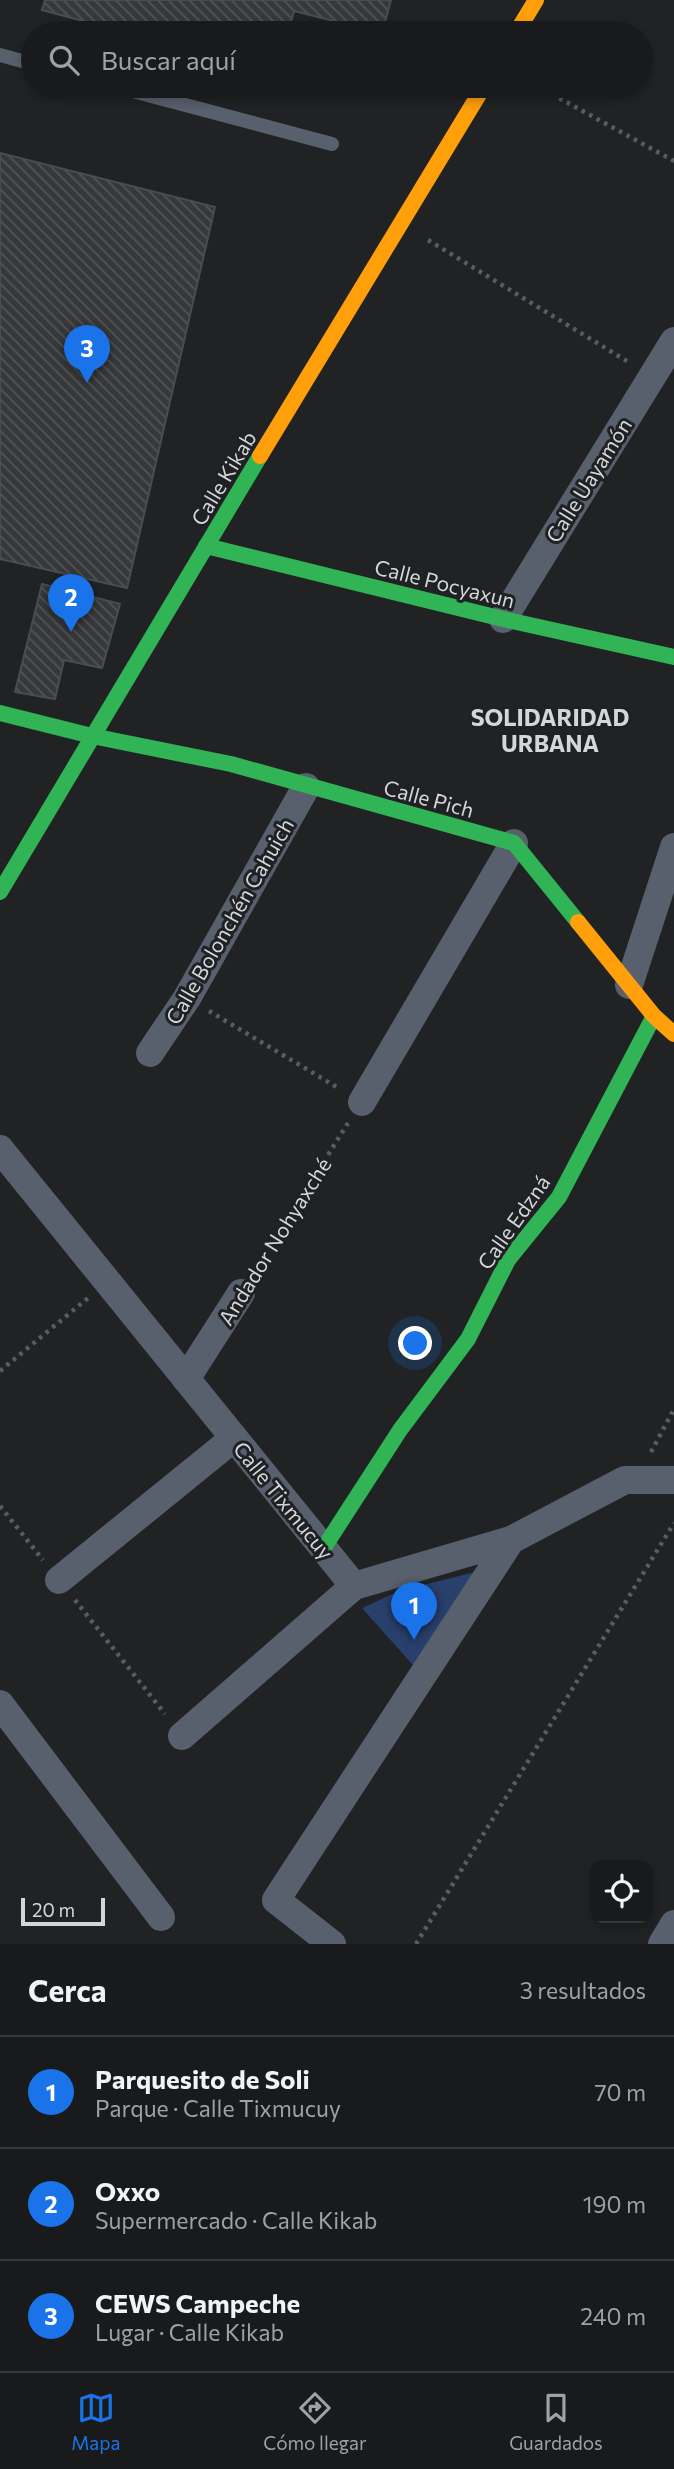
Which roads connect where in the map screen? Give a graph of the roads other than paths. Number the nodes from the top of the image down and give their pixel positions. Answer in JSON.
{"nodes":[{"id":1,"x":536,"y":0,"type":"edge"},
{"id":2,"x":523,"y":21,"type":"edge"},
{"id":3,"x":0,"y":55,"type":"edge"},
{"id":4,"x":21,"y":61,"type":"edge"},
{"id":5,"x":159,"y":98,"type":"edge"},
{"id":6,"x":477,"y":98,"type":"edge"},
{"id":7,"x":332,"y":144,"type":"dead end"},
{"id":8,"x":674,"y":341,"type":"edge"},
{"id":9,"x":206,"y":547,"type":"junction"},
{"id":10,"x":503,"y":619,"type":"junction"},
{"id":11,"x":674,"y":657,"type":"edge"},
{"id":12,"x":0,"y":713,"type":"edge"},
{"id":13,"x":92,"y":736,"type":"junction"},
{"id":14,"x":306,"y":787,"type":"junction"},
{"id":15,"x":514,"y":843,"type":"junction"},
{"id":16,"x":674,"y":847,"type":"edge"},
{"id":17,"x":0,"y":892,"type":"edge"},
{"id":18,"x":629,"y":985,"type":"junction"},
{"id":19,"x":654,"y":1016,"type":"junction"},
{"id":20,"x":674,"y":1034,"type":"edge"},
{"id":21,"x":150,"y":1053,"type":"dead end"},
{"id":22,"x":362,"y":1102,"type":"road end"},
{"id":23,"x":0,"y":1149,"type":"edge"},
{"id":24,"x":241,"y":1293,"type":"road end"},
{"id":25,"x":186,"y":1379,"type":"junction"},
{"id":26,"x":234,"y":1438,"type":"junction"},
{"id":27,"x":674,"y":1480,"type":"edge"},
{"id":28,"x":511,"y":1540,"type":"junction"},
{"id":29,"x":324,"y":1549,"type":"junction"},
{"id":30,"x":59,"y":1580,"type":"road end"},
{"id":31,"x":354,"y":1586,"type":"junction"},
{"id":32,"x":0,"y":1704,"type":"edge"},
{"id":33,"x":182,"y":1736,"type":"road end"},
{"id":34,"x":161,"y":1917,"type":"dead end"},
{"id":35,"x":674,"y":1924,"type":"edge"},
{"id":36,"x":332,"y":1944,"type":"edge"},
{"id":37,"x":662,"y":1944,"type":"edge"}],
"edges":[{"from":1,"to":2,"type":"street"},
{"from":3,"to":4,"type":"lane"},
{"from":5,"to":7,"type":"lane"},
{"from":6,"to":9,"type":"street","name":"Calle Kikab"},
{"from":8,"to":10,"type":"street","name":"Calle Uayamón"},
{"from":9,"to":10,"type":"street","name":"Calle Pocyaxun"},
{"from":9,"to":13,"type":"street","name":"Calle Kikab"},
{"from":10,"to":11,"type":"street","name":"Calle Pocyaxun"},
{"from":12,"to":13,"type":"street","name":"Calle Pich"},
{"from":13,"to":14,"type":"street","name":"Calle Pich"},
{"from":13,"to":17,"type":"street","name":"Calle Kikab"},
{"from":14,"to":15,"type":"street","name":"Calle Pich"},
{"from":14,"to":21,"type":"street","name":"Calle Bolonchén Cahuich"},
{"from":15,"to":18,"type":"street"},
{"from":15,"to":22,"type":"street"},
{"from":16,"to":18,"type":"street"},
{"from":18,"to":19,"type":"street"},
{"from":19,"to":20,"type":"street"},
{"from":19,"to":29,"type":"street","name":"Calle Edzná"},
{"from":23,"to":25,"type":"street","name":"Calle Tixmucuy"},
{"from":24,"to":25,"type":"street","name":"Andador Nohyaxché"},
{"from":25,"to":26,"type":"street","name":"Calle Tixmucuy"},
{"from":26,"to":29,"type":"street","name":"Calle Tixmucuy"},
{"from":26,"to":30,"type":"street"},
{"from":27,"to":28,"type":"street"},
{"from":28,"to":31,"type":"street"},
{"from":28,"to":36,"type":"street"},
{"from":29,"to":31,"type":"street","name":"Calle Tixmucuy"},
{"from":31,"to":33,"type":"street"},
{"from":32,"to":34,"type":"street"},
{"from":35,"to":37,"type":"street"}]}
